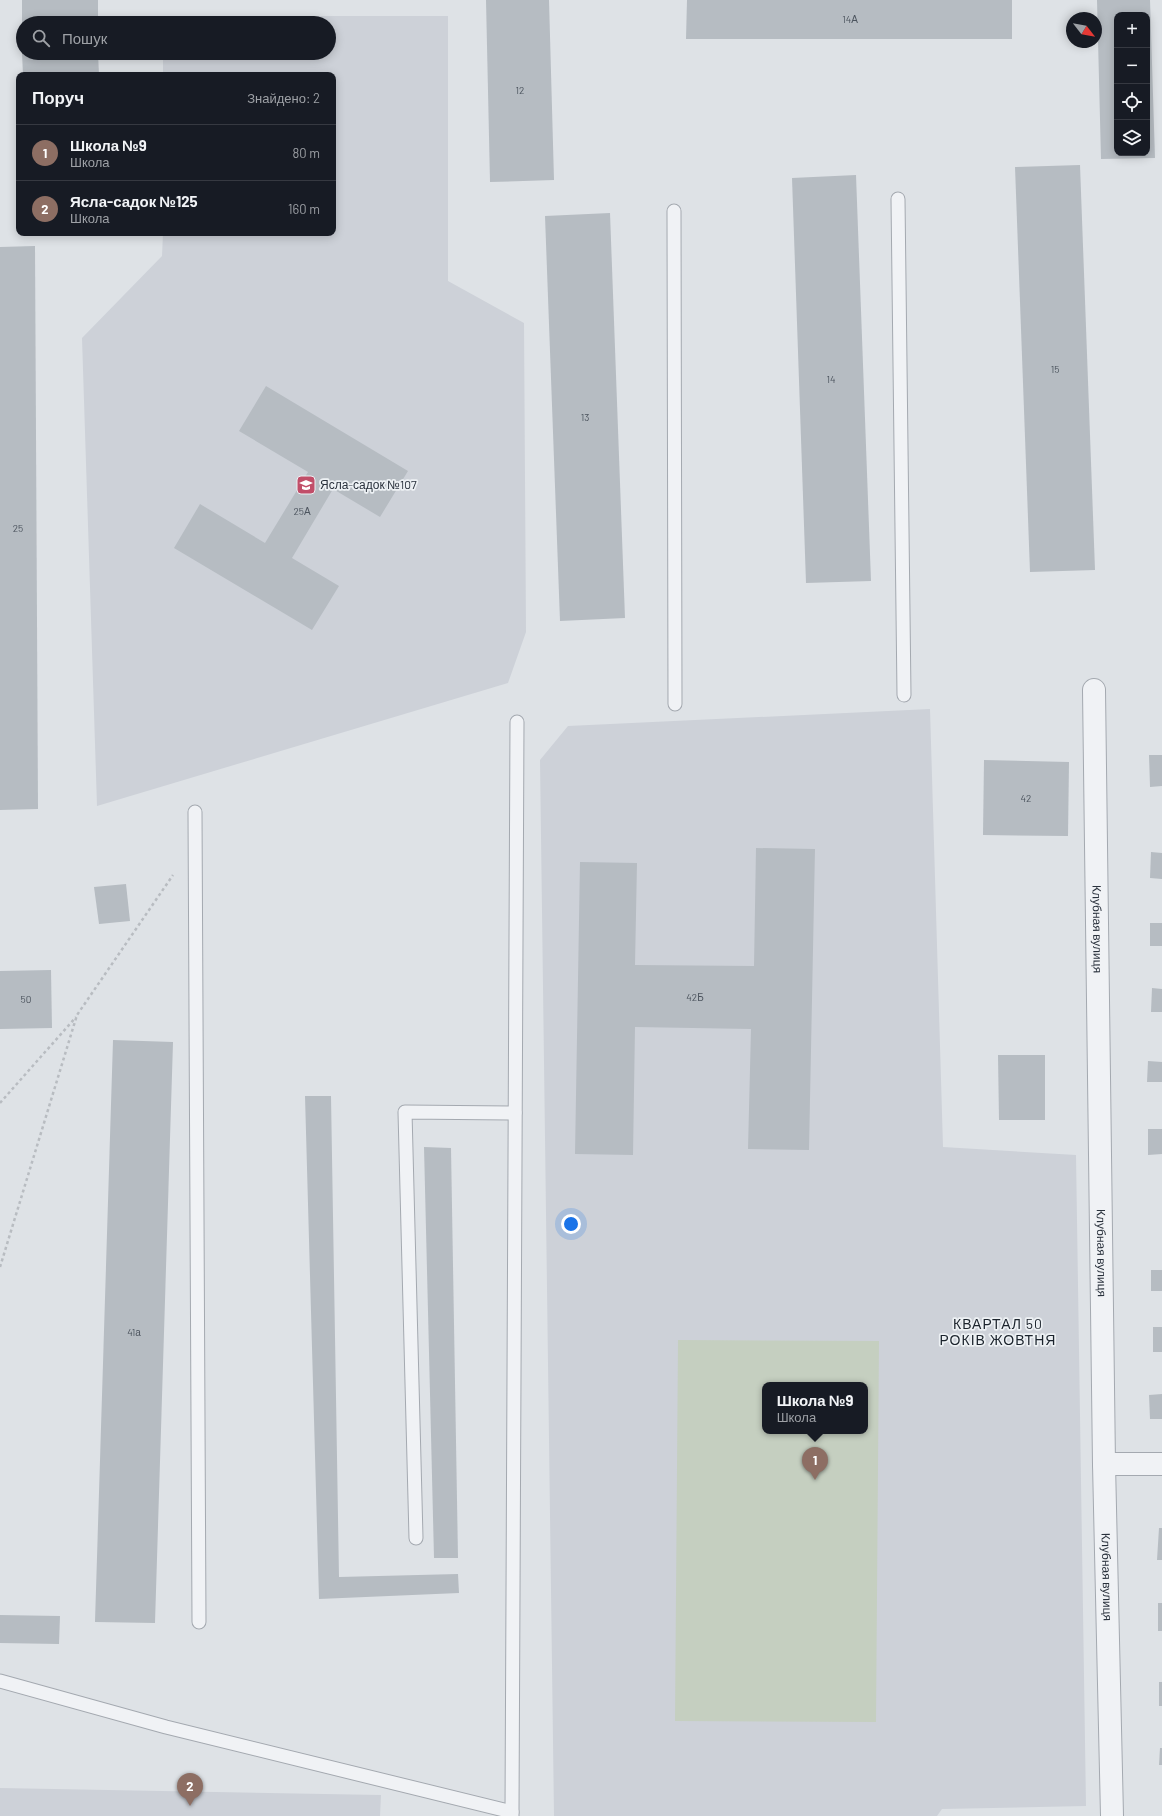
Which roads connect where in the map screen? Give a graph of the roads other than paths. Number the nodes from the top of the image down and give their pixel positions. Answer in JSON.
{"nodes":[{"id":1,"x":898,"y":199,"type":"dead end"},
{"id":2,"x":674,"y":211,"type":"dead end"},
{"id":3,"x":1094,"y":690,"type":"dead end"},
{"id":4,"x":904,"y":695,"type":"dead end"},
{"id":5,"x":675,"y":704,"type":"dead end"},
{"id":6,"x":517,"y":722,"type":"dead end"},
{"id":7,"x":195,"y":812,"type":"dead end"},
{"id":8,"x":515,"y":1113,"type":"junction"},
{"id":9,"x":1104,"y":1464,"type":"junction"},
{"id":10,"x":1162,"y":1464,"type":"edge"},
{"id":11,"x":416,"y":1538,"type":"dead end"},
{"id":12,"x":198,"y":1622,"type":"dead end"},
{"id":13,"x":0,"y":1681,"type":"edge"},
{"id":14,"x":512,"y":1814,"type":"edge"},
{"id":15,"x":1112,"y":1816,"type":"edge"}],
"edges":[{"from":1,"to":4,"type":"lane"},
{"from":2,"to":5,"type":"lane"},
{"from":3,"to":9,"type":"street","name":"Клубная вулиця"},
{"from":6,"to":8,"type":"lane"},
{"from":7,"to":12,"type":"lane"},
{"from":8,"to":11,"type":"lane"},
{"from":8,"to":14,"type":"lane"},
{"from":9,"to":10,"type":"street"},
{"from":9,"to":15,"type":"street","name":"Клубная вулиця"},
{"from":13,"to":14,"type":"lane"}]}
